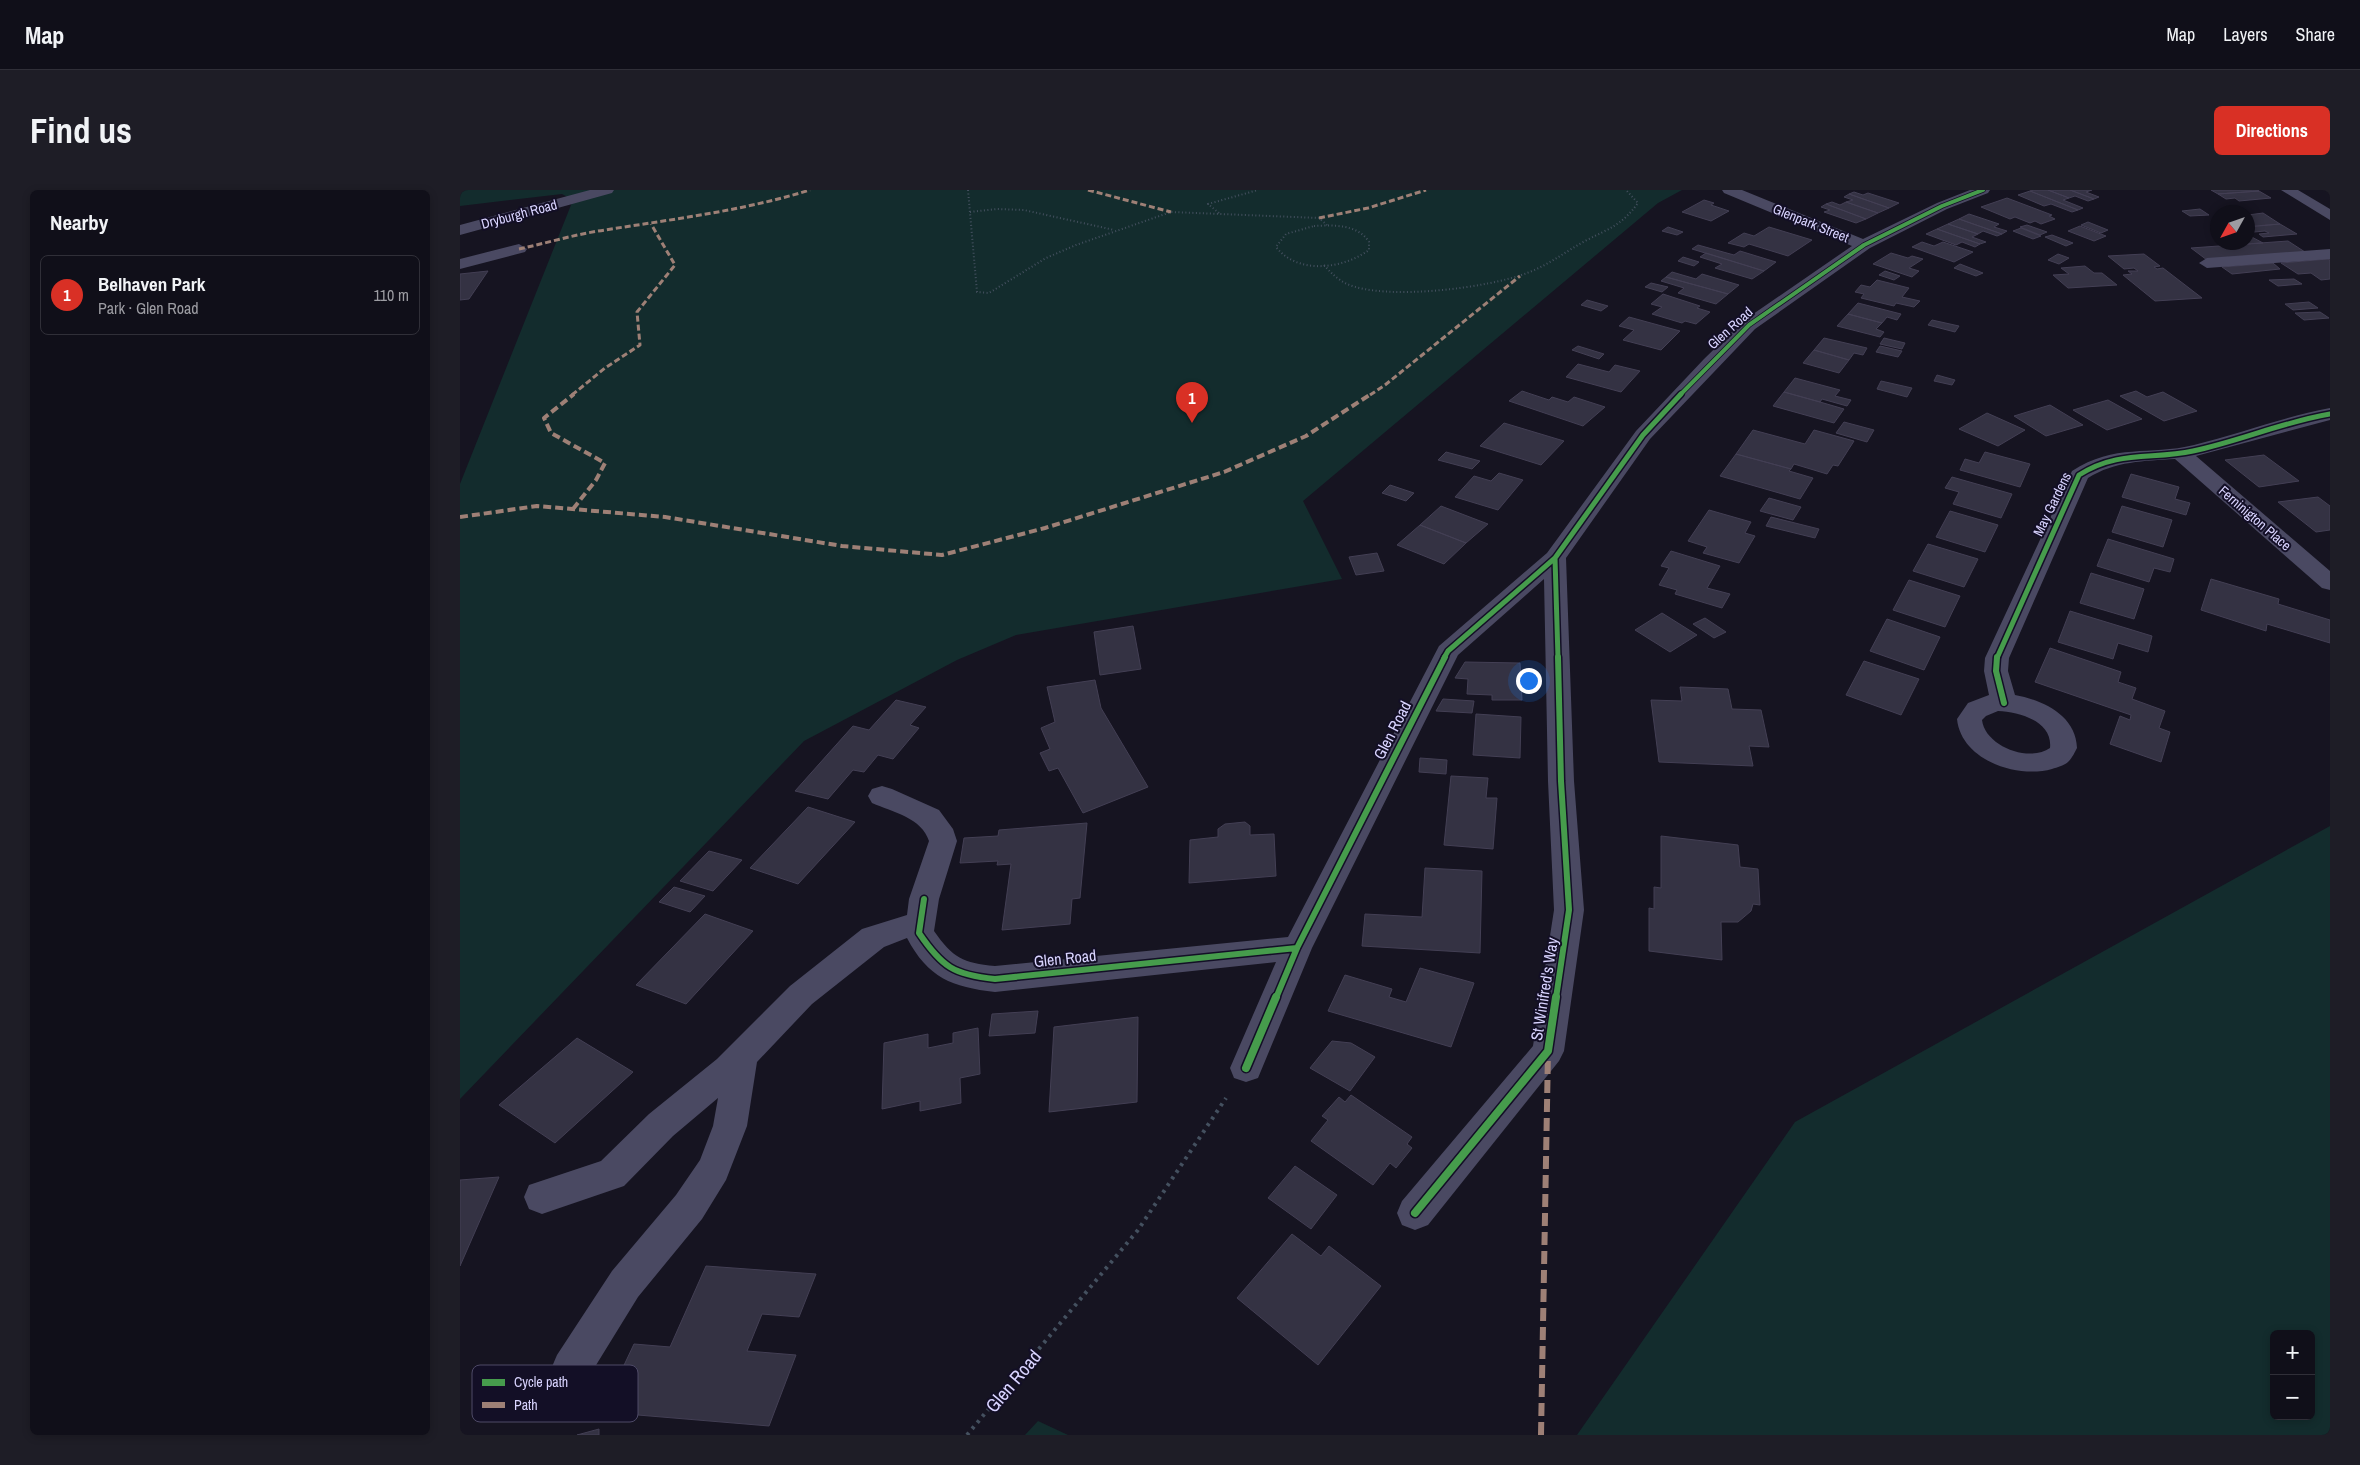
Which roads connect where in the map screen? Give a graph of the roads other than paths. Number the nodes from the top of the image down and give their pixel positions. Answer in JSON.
{"nodes":[{"id":1,"x":607,"y":190,"type":"edge"},
{"id":2,"x":1729,"y":190,"type":"edge"},
{"id":3,"x":1983,"y":190,"type":"edge"},
{"id":4,"x":2288,"y":190,"type":"edge"},
{"id":5,"x":2330,"y":215,"type":"edge"},
{"id":6,"x":460,"y":230,"type":"edge"},
{"id":7,"x":1864,"y":245,"type":"junction"},
{"id":8,"x":520,"y":249,"type":"dead end"},
{"id":9,"x":2330,"y":254,"type":"edge"},
{"id":10,"x":2207,"y":263,"type":"dead end"},
{"id":11,"x":460,"y":264,"type":"edge"},
{"id":12,"x":2330,"y":414,"type":"edge"},
{"id":13,"x":2180,"y":453,"type":"junction"},
{"id":14,"x":1555,"y":558,"type":"junction"},
{"id":15,"x":2330,"y":583,"type":"edge"},
{"id":16,"x":2004,"y":703,"type":"dead end"},
{"id":17,"x":882,"y":796,"type":"dead end"},
{"id":18,"x":922,"y":910,"type":"junction"},
{"id":19,"x":1297,"y":948,"type":"junction"},
{"id":20,"x":742,"y":1056,"type":"junction"},
{"id":21,"x":1246,"y":1068,"type":"road end"},
{"id":22,"x":542,"y":1197,"type":"dead end"},
{"id":23,"x":1416,"y":1213,"type":"dead end"},
{"id":24,"x":574,"y":1365,"type":"edge"}],
"edges":[{"from":1,"to":6,"type":"street","name":"Dryburgh Road"},
{"from":2,"to":7,"type":"street","name":"Glenpark Street"},
{"from":3,"to":7,"type":"street","name":"Glen Road"},
{"from":4,"to":5,"type":"street"},
{"from":7,"to":14,"type":"street","name":"Glen Road"},
{"from":8,"to":11,"type":"street"},
{"from":9,"to":10,"type":"street"},
{"from":12,"to":13,"type":"street","name":"May Gardens"},
{"from":13,"to":15,"type":"street","name":"Ferninigton Place"},
{"from":13,"to":16,"type":"street","name":"May Gardens"},
{"from":14,"to":19,"type":"street","name":"Glen Road"},
{"from":14,"to":23,"type":"street","name":"St Winifred's Way"},
{"from":17,"to":18,"type":"street"},
{"from":18,"to":19,"type":"street","name":"Glen Road"},
{"from":18,"to":20,"type":"street"},
{"from":19,"to":21,"type":"street","name":"Glen Road"},
{"from":20,"to":22,"type":"street"},
{"from":20,"to":24,"type":"street"}]}
